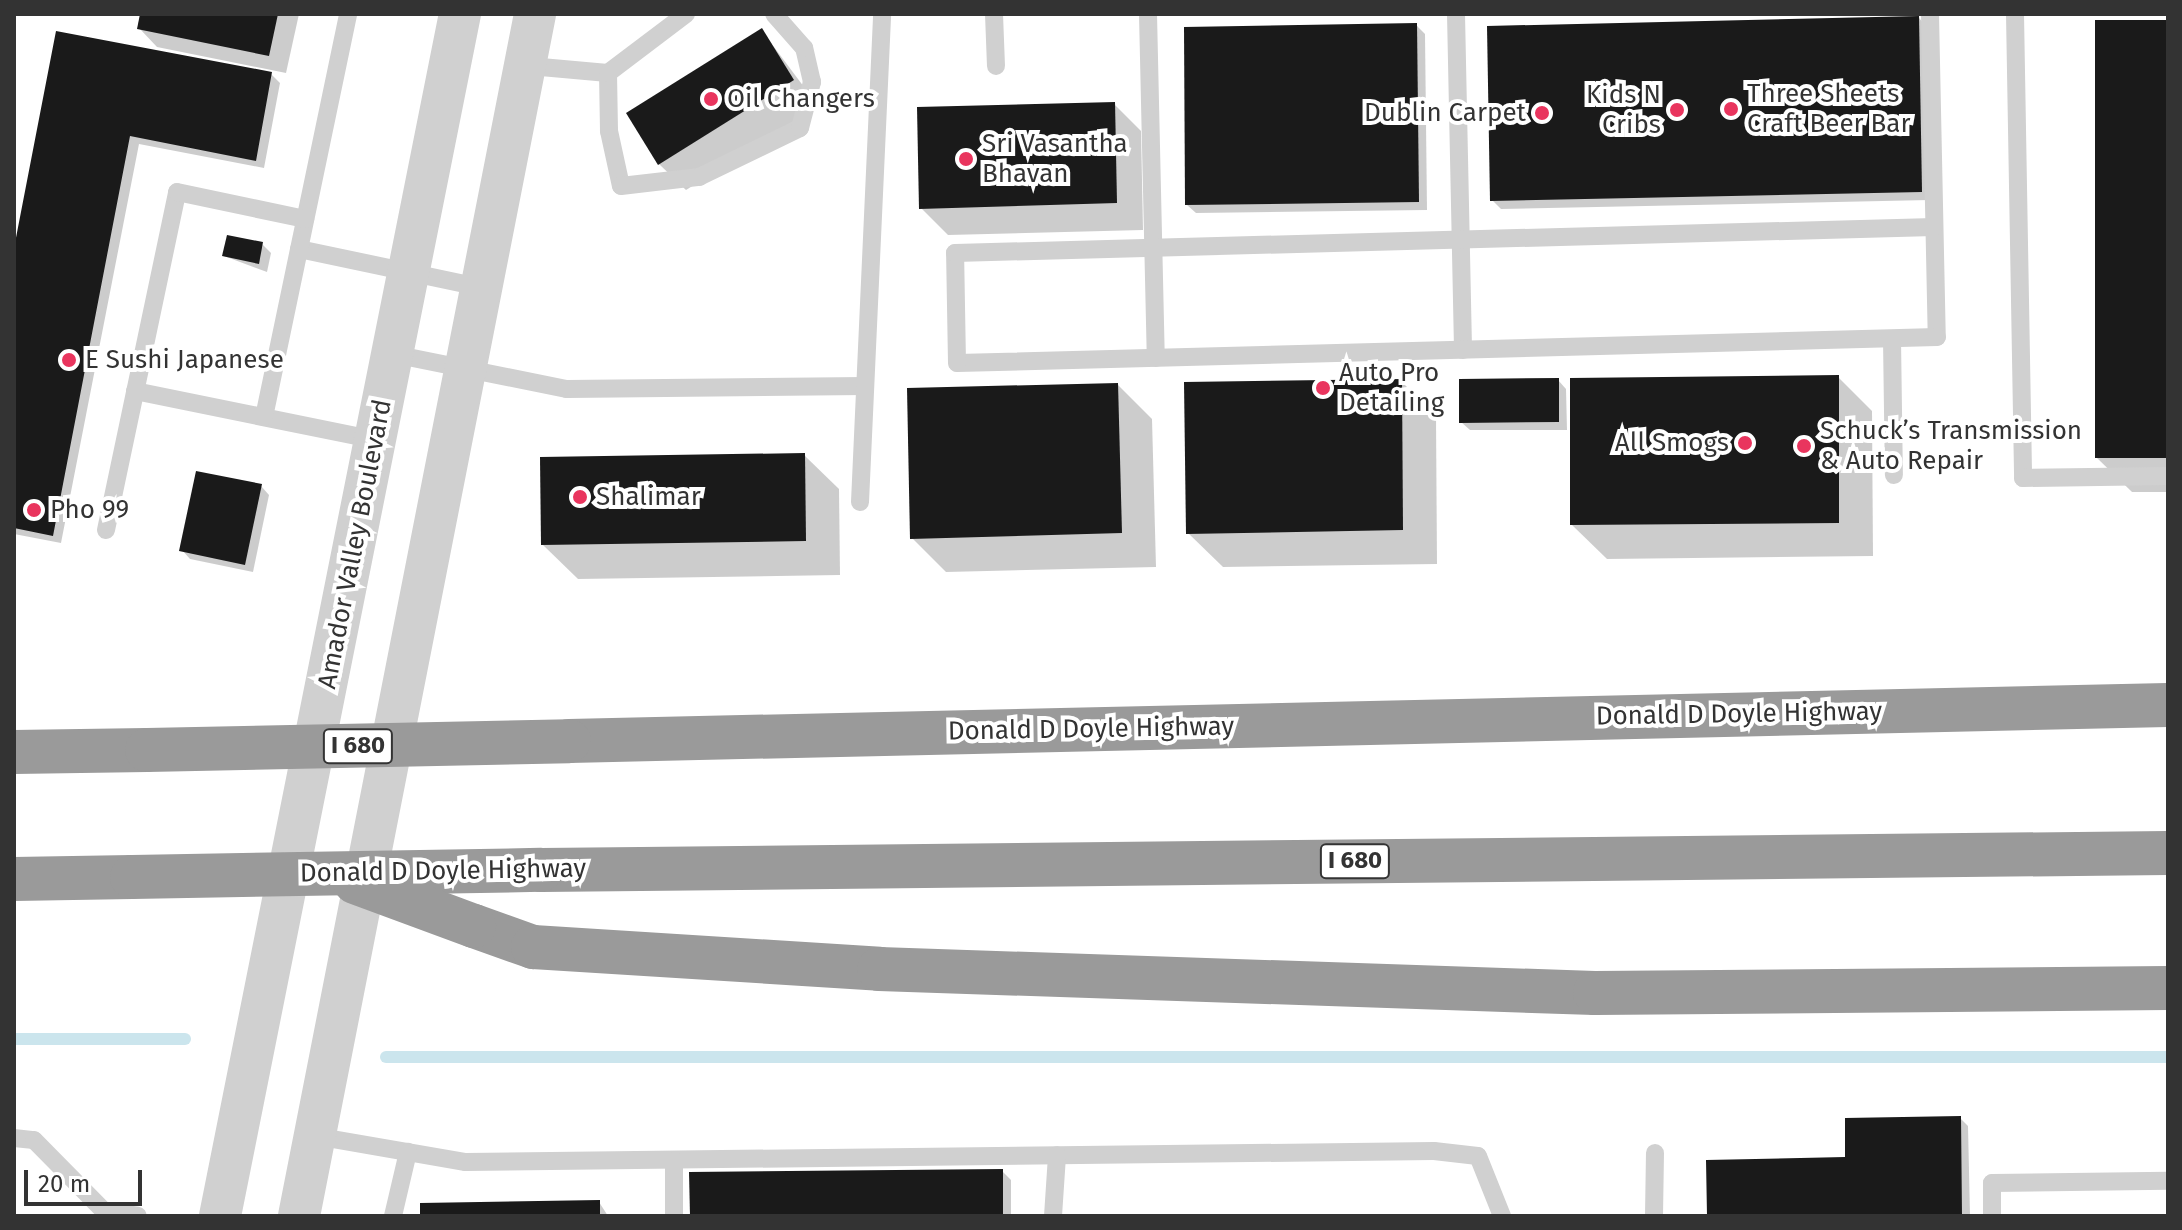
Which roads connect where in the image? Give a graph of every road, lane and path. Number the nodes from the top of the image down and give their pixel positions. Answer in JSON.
{"nodes":[{"id":1,"x":348,"y":14,"type":"edge"},
{"id":2,"x":535,"y":14,"type":"edge"},
{"id":3,"x":564,"y":14,"type":"edge"},
{"id":4,"x":686,"y":14,"type":"edge"},
{"id":5,"x":774,"y":14,"type":"edge"},
{"id":6,"x":882,"y":14,"type":"edge"},
{"id":7,"x":994,"y":14,"type":"edge"},
{"id":8,"x":1148,"y":14,"type":"edge"},
{"id":9,"x":1456,"y":14,"type":"edge"},
{"id":10,"x":1930,"y":14,"type":"edge"},
{"id":11,"x":2015,"y":14,"type":"edge"},
{"id":12,"x":460,"y":15,"type":"edge"},
{"id":13,"x":996,"y":66,"type":"dead end"},
{"id":14,"x":541,"y":67,"type":"junction"},
{"id":15,"x":608,"y":73,"type":"junction"},
{"id":16,"x":510,"y":136,"type":"junction"},
{"id":17,"x":305,"y":219,"type":"junction"},
{"id":18,"x":1934,"y":227,"type":"junction"},
{"id":19,"x":1461,"y":240,"type":"junction"},
{"id":20,"x":1153,"y":247,"type":"junction"},
{"id":21,"x":299,"y":249,"type":"junction"},
{"id":22,"x":409,"y":272,"type":"junction"},
{"id":23,"x":479,"y":287,"type":"junction"},
{"id":24,"x":1892,"y":339,"type":"junction"},
{"id":25,"x":1463,"y":350,"type":"junction"},
{"id":26,"x":393,"y":354,"type":"junction"},
{"id":27,"x":1156,"y":358,"type":"junction"},
{"id":28,"x":462,"y":368,"type":"junction"},
{"id":29,"x":865,"y":386,"type":"junction"},
{"id":30,"x":135,"y":391,"type":"junction"},
{"id":31,"x":264,"y":417,"type":"junction"},
{"id":32,"x":376,"y":440,"type":"junction"},
{"id":33,"x":1894,"y":475,"type":"dead end"},
{"id":34,"x":2168,"y":476,"type":"edge"},
{"id":35,"x":860,"y":502,"type":"dead end"},
{"id":36,"x":106,"y":530,"type":"dead end"},
{"id":37,"x":2168,"y":705,"type":"edge"},
{"id":38,"x":14,"y":752,"type":"edge"},
{"id":39,"x":2168,"y":853,"type":"edge"},
{"id":40,"x":330,"y":873,"type":"junction"},
{"id":41,"x":14,"y":879,"type":"edge"},
{"id":42,"x":2168,"y":988,"type":"edge"},
{"id":43,"x":315,"y":1136,"type":"junction"},
{"id":44,"x":14,"y":1138,"type":"edge"},
{"id":45,"x":408,"y":1152,"type":"junction"},
{"id":46,"x":1655,"y":1153,"type":"dead end"},
{"id":47,"x":1057,"y":1155,"type":"junction"},
{"id":48,"x":674,"y":1161,"type":"junction"},
{"id":49,"x":2168,"y":1181,"type":"edge"},
{"id":50,"x":104,"y":1213,"type":"edge"},
{"id":51,"x":138,"y":1216,"type":"edge"},
{"id":52,"x":220,"y":1216,"type":"edge"},
{"id":53,"x":299,"y":1216,"type":"edge"},
{"id":54,"x":393,"y":1216,"type":"edge"},
{"id":55,"x":674,"y":1216,"type":"edge"},
{"id":56,"x":1053,"y":1216,"type":"edge"},
{"id":57,"x":1502,"y":1216,"type":"edge"},
{"id":58,"x":1654,"y":1216,"type":"edge"},
{"id":59,"x":1992,"y":1216,"type":"edge"}],
"edges":[{"from":1,"to":17,"type":"lane"},
{"from":2,"to":16,"type":"street"},
{"from":3,"to":14,"type":"street"},
{"from":4,"to":15,"type":"lane"},
{"from":5,"to":15,"type":"lane"},
{"from":6,"to":29,"type":"lane"},
{"from":7,"to":13,"type":"lane"},
{"from":8,"to":20,"type":"lane"},
{"from":9,"to":19,"type":"lane"},
{"from":10,"to":18,"type":"lane"},
{"from":11,"to":34,"type":"lane"},
{"from":12,"to":22,"type":"street","name":"Amador Valley Boulevard"},
{"from":14,"to":15,"type":"lane"},
{"from":14,"to":16,"type":"street"},
{"from":16,"to":23,"type":"street"},
{"from":17,"to":21,"type":"lane"},
{"from":17,"to":30,"type":"lane"},
{"from":18,"to":19,"type":"lane"},
{"from":18,"to":24,"type":"lane"},
{"from":19,"to":20,"type":"lane"},
{"from":19,"to":25,"type":"lane"},
{"from":20,"to":27,"type":"lane"},
{"from":20,"to":27,"type":"lane"},
{"from":21,"to":22,"type":"lane"},
{"from":21,"to":31,"type":"lane"},
{"from":22,"to":23,"type":"lane"},
{"from":22,"to":26,"type":"street","name":"Amador Valley Boulevard"},
{"from":23,"to":28,"type":"street"},
{"from":24,"to":25,"type":"lane"},
{"from":24,"to":33,"type":"lane"},
{"from":25,"to":27,"type":"lane"},
{"from":26,"to":28,"type":"lane"},
{"from":26,"to":32,"type":"street","name":"Amador Valley Boulevard"},
{"from":28,"to":29,"type":"lane"},
{"from":28,"to":43,"type":"street"},
{"from":29,"to":35,"type":"lane"},
{"from":30,"to":31,"type":"lane"},
{"from":30,"to":36,"type":"lane"},
{"from":31,"to":32,"type":"lane"},
{"from":32,"to":52,"type":"street","name":"Amador Valley Boulevard"},
{"from":37,"to":38,"type":"highway","name":"Donald D Doyle Highway","number":"I 680","bridge":true},
{"from":39,"to":40,"type":"highway","name":"Donald D Doyle Highway","number":"I 680","bridge":true},
{"from":40,"to":41,"type":"highway","name":"Donald D Doyle Highway","number":"I 680","bridge":true},
{"from":40,"to":42,"type":"highway","bridge":true},
{"from":43,"to":45,"type":"lane"},
{"from":43,"to":53,"type":"street"},
{"from":44,"to":50,"type":"lane"},
{"from":45,"to":48,"type":"lane"},
{"from":45,"to":54,"type":"lane"},
{"from":46,"to":58,"type":"lane"},
{"from":47,"to":48,"type":"lane"},
{"from":47,"to":56,"type":"lane"},
{"from":47,"to":57,"type":"lane"},
{"from":48,"to":55,"type":"lane"},
{"from":49,"to":59,"type":"lane"},
{"from":50,"to":51,"type":"lane"}]}
